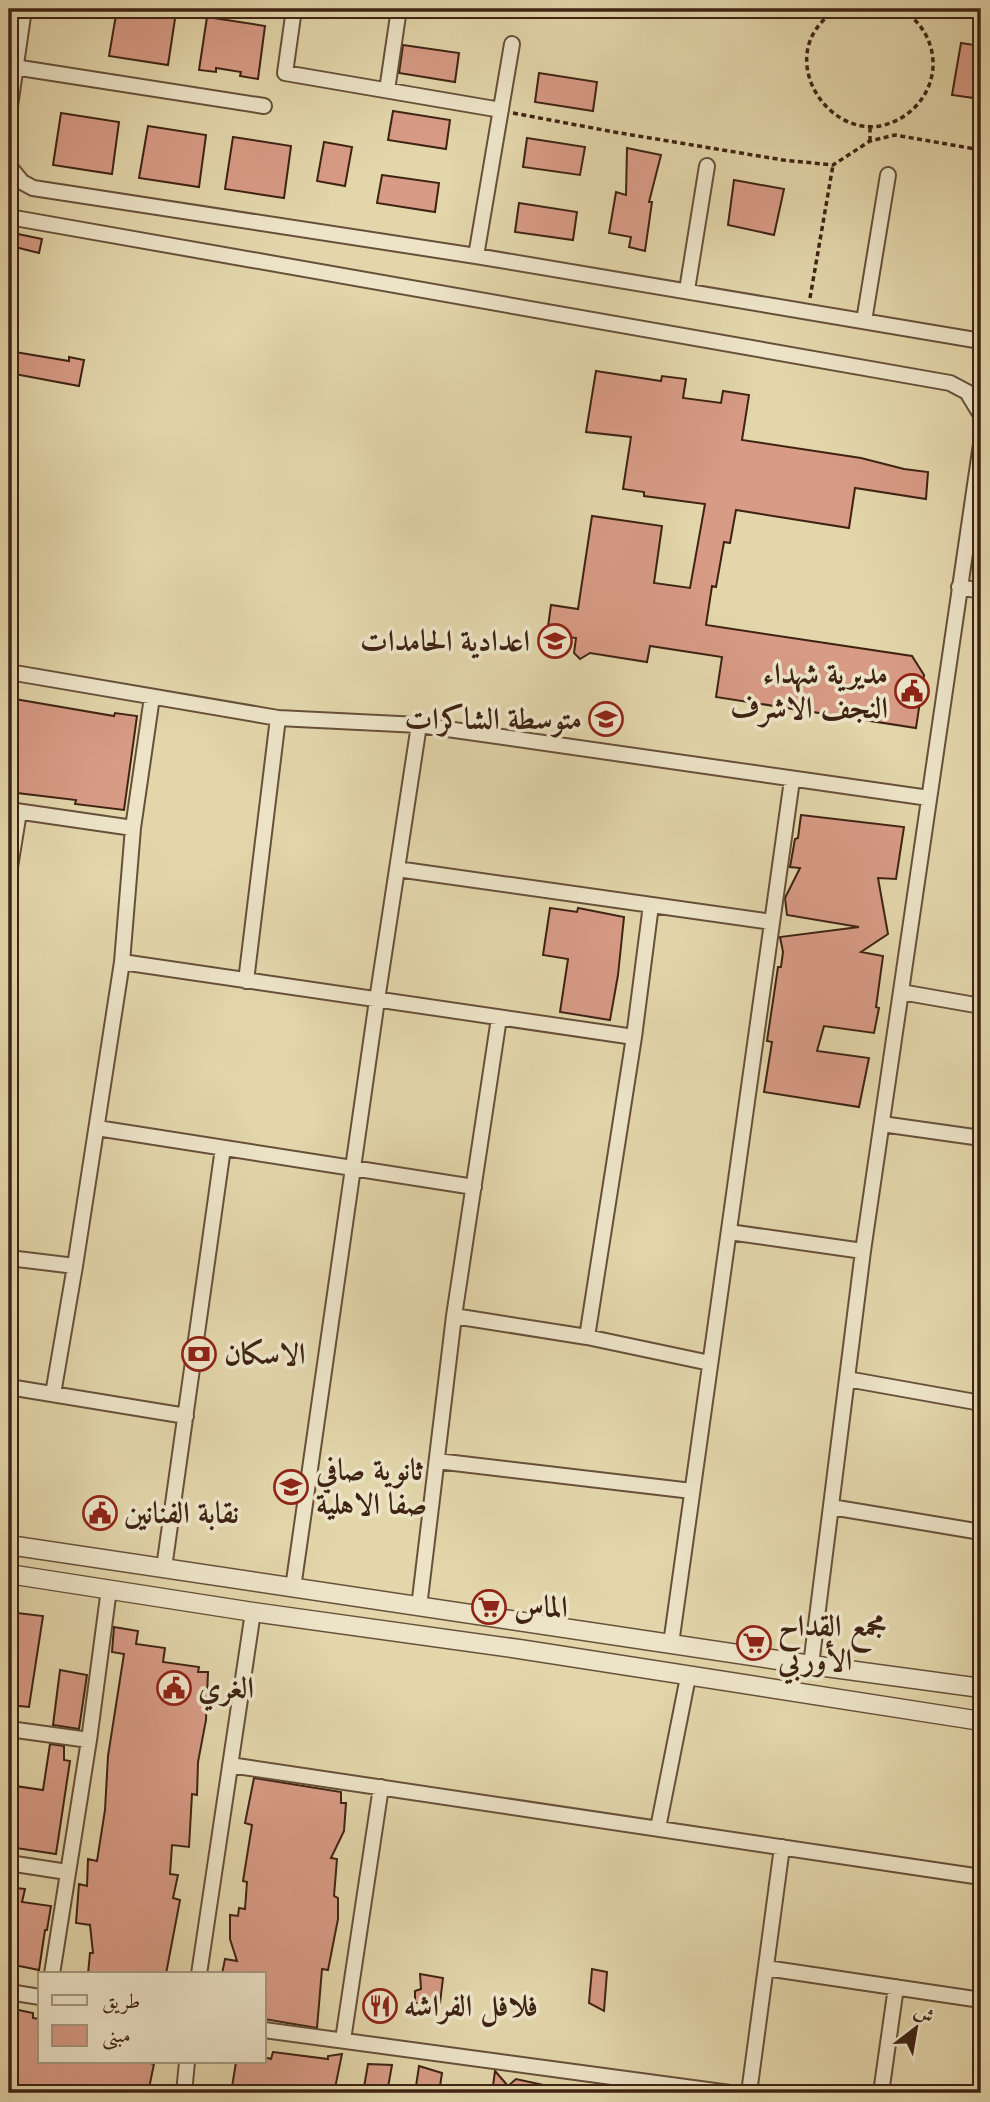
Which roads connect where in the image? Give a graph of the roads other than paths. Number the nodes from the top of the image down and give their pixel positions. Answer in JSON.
{"nodes":[{"id":1,"x":24,"y":9,"type":"edge"},
{"id":2,"x":294,"y":9,"type":"edge"},
{"id":3,"x":399,"y":9,"type":"edge"},
{"id":4,"x":512,"y":44,"type":"dead end"},
{"id":5,"x":14,"y":67,"type":"junction"},
{"id":6,"x":387,"y":90,"type":"junction"},
{"id":7,"x":264,"y":106,"type":"dead end"},
{"id":8,"x":501,"y":110,"type":"junction"},
{"id":9,"x":9,"y":113,"type":"edge"},
{"id":10,"x":9,"y":166,"type":"edge"},
{"id":11,"x":708,"y":166,"type":"dead end"},
{"id":12,"x":888,"y":176,"type":"dead end"},
{"id":13,"x":9,"y":217,"type":"edge"},
{"id":14,"x":476,"y":256,"type":"junction"},
{"id":15,"x":687,"y":290,"type":"junction"},
{"id":16,"x":864,"y":321,"type":"junction"},
{"id":17,"x":981,"y":341,"type":"edge"},
{"id":18,"x":981,"y":415,"type":"edge"},
{"id":19,"x":981,"y":444,"type":"edge"},
{"id":20,"x":959,"y":587,"type":"junction"},
{"id":21,"x":981,"y":591,"type":"edge"},
{"id":22,"x":9,"y":672,"type":"edge"},
{"id":23,"x":152,"y":696,"type":"junction"},
{"id":24,"x":278,"y":718,"type":"junction"},
{"id":25,"x":419,"y":725,"type":"junction"},
{"id":26,"x":792,"y":779,"type":"junction"},
{"id":27,"x":929,"y":798,"type":"junction"},
{"id":28,"x":14,"y":811,"type":"edge"},
{"id":29,"x":133,"y":828,"type":"junction"},
{"id":30,"x":397,"y":869,"type":"junction"},
{"id":31,"x":9,"y":873,"type":"edge"},
{"id":32,"x":651,"y":905,"type":"junction"},
{"id":33,"x":772,"y":922,"type":"junction"},
{"id":34,"x":122,"y":962,"type":"junction"},
{"id":35,"x":246,"y":981,"type":"junction"},
{"id":36,"x":901,"y":992,"type":"junction"},
{"id":37,"x":377,"y":1000,"type":"junction"},
{"id":38,"x":981,"y":1006,"type":"edge"},
{"id":39,"x":499,"y":1018,"type":"junction"},
{"id":40,"x":634,"y":1037,"type":"junction"},
{"id":41,"x":882,"y":1124,"type":"junction"},
{"id":42,"x":97,"y":1128,"type":"junction"},
{"id":43,"x":981,"y":1138,"type":"edge"},
{"id":44,"x":223,"y":1148,"type":"junction"},
{"id":45,"x":353,"y":1169,"type":"junction"},
{"id":46,"x":474,"y":1187,"type":"junction"},
{"id":47,"x":729,"y":1232,"type":"junction"},
{"id":48,"x":863,"y":1251,"type":"junction"},
{"id":49,"x":9,"y":1258,"type":"edge"},
{"id":50,"x":75,"y":1266,"type":"junction"},
{"id":51,"x":454,"y":1316,"type":"junction"},
{"id":52,"x":587,"y":1337,"type":"junction"},
{"id":53,"x":710,"y":1363,"type":"junction"},
{"id":54,"x":847,"y":1379,"type":"junction"},
{"id":55,"x":9,"y":1387,"type":"edge"},
{"id":56,"x":53,"y":1394,"type":"junction"},
{"id":57,"x":981,"y":1403,"type":"edge"},
{"id":58,"x":186,"y":1416,"type":"junction"},
{"id":59,"x":437,"y":1461,"type":"junction"},
{"id":60,"x":692,"y":1491,"type":"junction"},
{"id":61,"x":831,"y":1507,"type":"junction"},
{"id":62,"x":981,"y":1532,"type":"edge"},
{"id":63,"x":9,"y":1545,"type":"edge"},
{"id":64,"x":164,"y":1567,"type":"junction"},
{"id":65,"x":9,"y":1574,"type":"edge"},
{"id":66,"x":293,"y":1588,"type":"junction"},
{"id":67,"x":110,"y":1590,"type":"junction"},
{"id":68,"x":419,"y":1607,"type":"junction"},
{"id":69,"x":253,"y":1612,"type":"junction"},
{"id":70,"x":524,"y":1620,"type":"junction"},
{"id":71,"x":671,"y":1644,"type":"junction"},
{"id":72,"x":519,"y":1649,"type":"junction"},
{"id":73,"x":811,"y":1665,"type":"junction"},
{"id":74,"x":688,"y":1677,"type":"junction"},
{"id":75,"x":981,"y":1688,"type":"edge"},
{"id":76,"x":981,"y":1721,"type":"edge"},
{"id":77,"x":9,"y":1728,"type":"edge"},
{"id":78,"x":89,"y":1740,"type":"junction"},
{"id":79,"x":230,"y":1765,"type":"junction"},
{"id":80,"x":381,"y":1787,"type":"junction"},
{"id":81,"x":658,"y":1828,"type":"junction"},
{"id":82,"x":782,"y":1847,"type":"junction"},
{"id":83,"x":9,"y":1863,"type":"edge"},
{"id":84,"x":67,"y":1872,"type":"junction"},
{"id":85,"x":981,"y":1877,"type":"edge"},
{"id":86,"x":766,"y":1968,"type":"junction"},
{"id":87,"x":52,"y":1972,"type":"edge"},
{"id":88,"x":199,"y":1972,"type":"edge"},
{"id":89,"x":896,"y":1987,"type":"junction"},
{"id":90,"x":9,"y":1992,"type":"edge"},
{"id":91,"x":38,"y":1997,"type":"edge"},
{"id":92,"x":981,"y":2000,"type":"edge"},
{"id":93,"x":266,"y":2030,"type":"edge"},
{"id":94,"x":343,"y":2040,"type":"junction"},
{"id":95,"x":187,"y":2064,"type":"edge"},
{"id":96,"x":184,"y":2093,"type":"edge"},
{"id":97,"x":730,"y":2093,"type":"edge"},
{"id":98,"x":750,"y":2093,"type":"edge"},
{"id":99,"x":881,"y":2093,"type":"edge"}],
"edges":[{"from":1,"to":5,"type":"street"},
{"from":2,"to":6,"type":"street"},
{"from":3,"to":6,"type":"street"},
{"from":4,"to":8,"type":"street"},
{"from":5,"to":7,"type":"street"},
{"from":5,"to":9,"type":"street"},
{"from":6,"to":8,"type":"street"},
{"from":8,"to":14,"type":"street"},
{"from":10,"to":14,"type":"street"},
{"from":11,"to":15,"type":"street"},
{"from":12,"to":16,"type":"street"},
{"from":13,"to":18,"type":"street"},
{"from":14,"to":15,"type":"street"},
{"from":15,"to":16,"type":"street"},
{"from":16,"to":17,"type":"street"},
{"from":19,"to":20,"type":"street"},
{"from":20,"to":21,"type":"street"},
{"from":20,"to":27,"type":"street"},
{"from":22,"to":23,"type":"street"},
{"from":23,"to":24,"type":"street"},
{"from":23,"to":29,"type":"street"},
{"from":24,"to":25,"type":"street"},
{"from":24,"to":35,"type":"street"},
{"from":25,"to":26,"type":"street"},
{"from":25,"to":30,"type":"street"},
{"from":26,"to":27,"type":"street"},
{"from":26,"to":33,"type":"street"},
{"from":27,"to":36,"type":"street"},
{"from":28,"to":29,"type":"street"},
{"from":28,"to":31,"type":"street"},
{"from":29,"to":34,"type":"street"},
{"from":30,"to":32,"type":"street"},
{"from":30,"to":37,"type":"street"},
{"from":32,"to":33,"type":"street"},
{"from":32,"to":40,"type":"street"},
{"from":33,"to":47,"type":"street"},
{"from":34,"to":35,"type":"street"},
{"from":34,"to":42,"type":"street"},
{"from":35,"to":37,"type":"street"},
{"from":36,"to":38,"type":"street"},
{"from":36,"to":41,"type":"street"},
{"from":37,"to":39,"type":"street"},
{"from":37,"to":45,"type":"street"},
{"from":39,"to":40,"type":"street"},
{"from":39,"to":46,"type":"street"},
{"from":40,"to":52,"type":"street"},
{"from":41,"to":43,"type":"street"},
{"from":41,"to":48,"type":"street"},
{"from":42,"to":44,"type":"street"},
{"from":42,"to":50,"type":"street"},
{"from":44,"to":45,"type":"street"},
{"from":44,"to":58,"type":"street"},
{"from":45,"to":46,"type":"street"},
{"from":45,"to":66,"type":"street"},
{"from":46,"to":51,"type":"street"},
{"from":47,"to":48,"type":"street"},
{"from":47,"to":53,"type":"street"},
{"from":48,"to":54,"type":"street"},
{"from":49,"to":50,"type":"street"},
{"from":50,"to":56,"type":"street"},
{"from":51,"to":52,"type":"street"},
{"from":51,"to":59,"type":"street"},
{"from":52,"to":53,"type":"street"},
{"from":53,"to":60,"type":"street"},
{"from":54,"to":57,"type":"street"},
{"from":54,"to":61,"type":"street"},
{"from":55,"to":56,"type":"street"},
{"from":56,"to":58,"type":"street"},
{"from":58,"to":64,"type":"street"},
{"from":59,"to":60,"type":"street"},
{"from":59,"to":68,"type":"street"},
{"from":60,"to":71,"type":"street"},
{"from":61,"to":62,"type":"street"},
{"from":61,"to":73,"type":"street"},
{"from":63,"to":64,"type":"street"},
{"from":64,"to":66,"type":"street"},
{"from":65,"to":67,"type":"street"},
{"from":66,"to":68,"type":"street"},
{"from":67,"to":69,"type":"street"},
{"from":67,"to":78,"type":"street"},
{"from":68,"to":70,"type":"street"},
{"from":69,"to":72,"type":"street"},
{"from":69,"to":79,"type":"street"},
{"from":70,"to":71,"type":"street"},
{"from":70,"to":72,"type":"street"},
{"from":71,"to":73,"type":"street"},
{"from":72,"to":74,"type":"street"},
{"from":73,"to":75,"type":"street"},
{"from":74,"to":76,"type":"street"},
{"from":74,"to":81,"type":"street"},
{"from":77,"to":78,"type":"street"},
{"from":78,"to":84,"type":"street"},
{"from":79,"to":80,"type":"street"},
{"from":79,"to":88,"type":"street"},
{"from":80,"to":81,"type":"street"},
{"from":80,"to":94,"type":"street"},
{"from":81,"to":82,"type":"street"},
{"from":82,"to":85,"type":"street"},
{"from":82,"to":86,"type":"street"},
{"from":83,"to":84,"type":"street"},
{"from":84,"to":87,"type":"street"},
{"from":86,"to":89,"type":"street"},
{"from":86,"to":98,"type":"street"},
{"from":89,"to":92,"type":"street"},
{"from":89,"to":99,"type":"street"},
{"from":90,"to":91,"type":"street"},
{"from":93,"to":94,"type":"street"},
{"from":94,"to":97,"type":"street"},
{"from":95,"to":96,"type":"street"}]}
